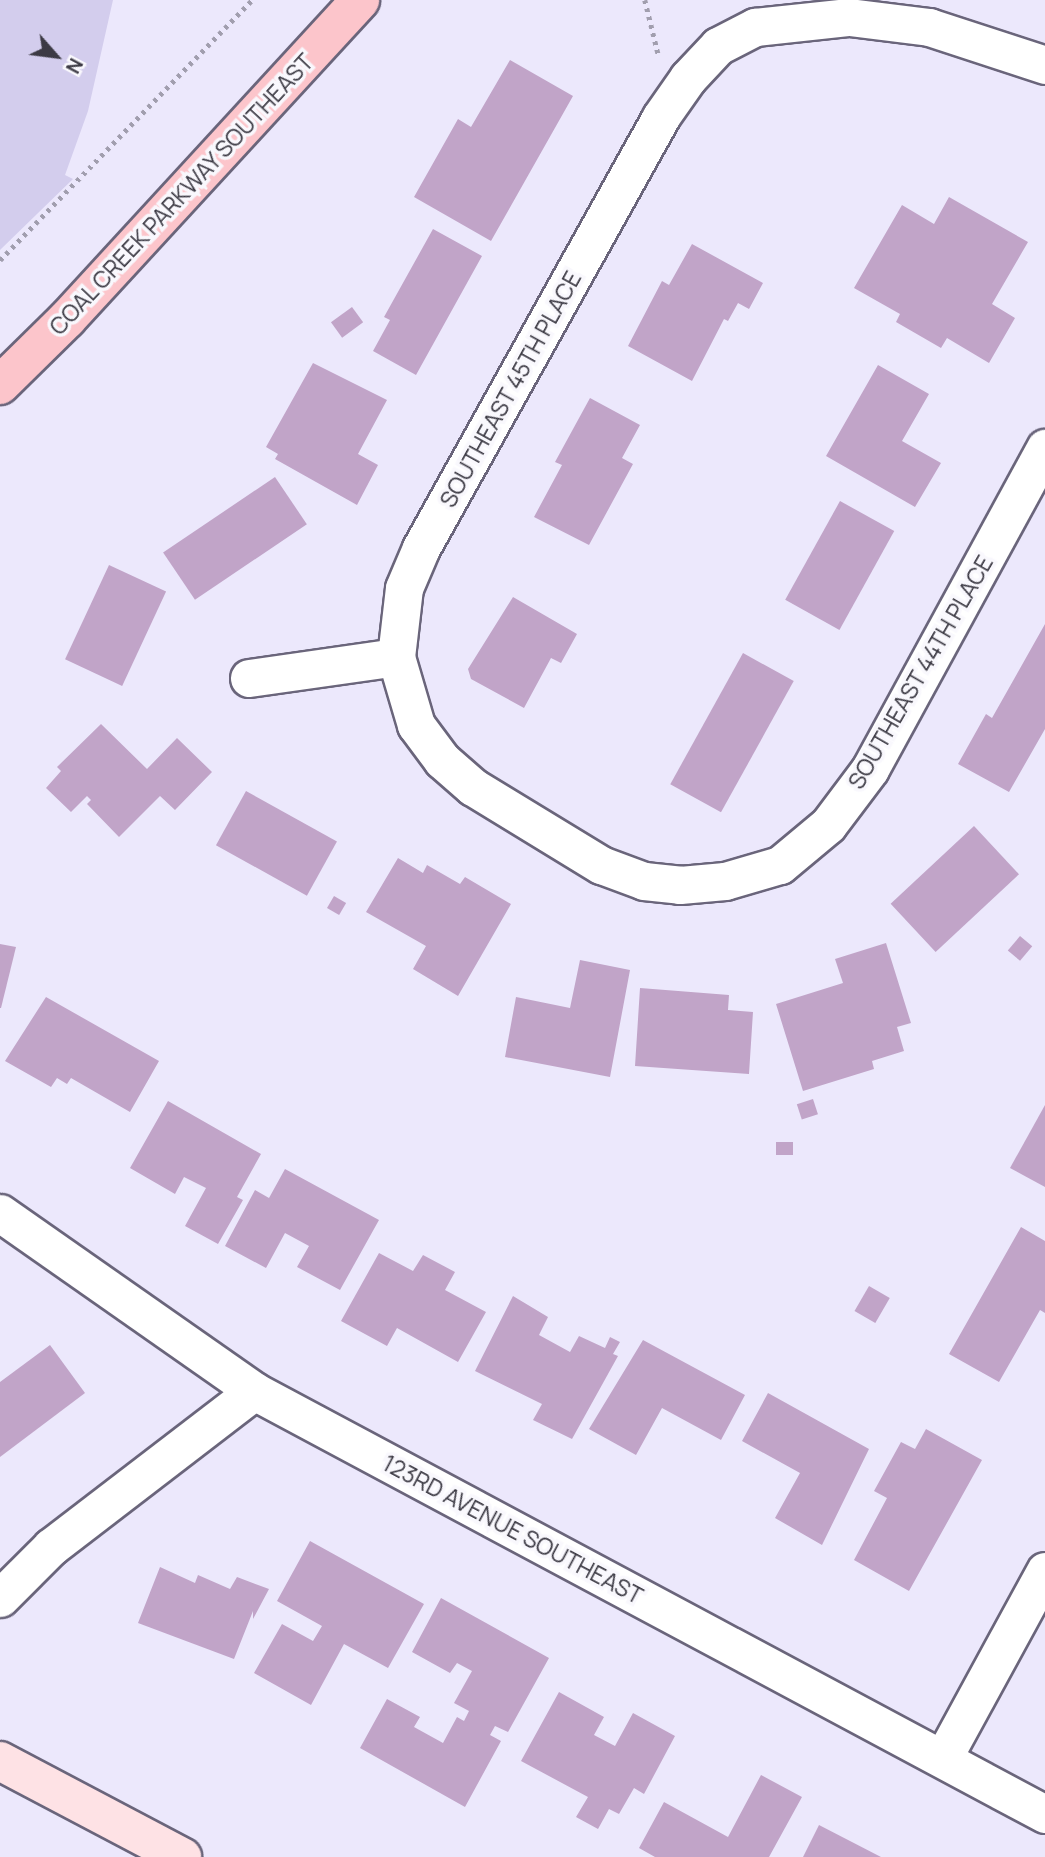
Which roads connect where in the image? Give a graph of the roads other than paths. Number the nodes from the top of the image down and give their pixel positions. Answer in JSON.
{"nodes":[{"id":1,"x":360,"y":0,"type":"edge"},
{"id":2,"x":1045,"y":65,"type":"edge"},
{"id":3,"x":0,"y":385,"type":"edge"},
{"id":4,"x":1045,"y":448,"type":"edge"},
{"id":5,"x":396,"y":657,"type":"junction"},
{"id":6,"x":249,"y":678,"type":"dead end"},
{"id":7,"x":0,"y":1213,"type":"edge"},
{"id":8,"x":254,"y":1391,"type":"junction"},
{"id":9,"x":1045,"y":1571,"type":"edge"},
{"id":10,"x":0,"y":1598,"type":"edge"},
{"id":11,"x":943,"y":1759,"type":"junction"},
{"id":12,"x":0,"y":1761,"type":"edge"},
{"id":13,"x":1045,"y":1814,"type":"edge"},
{"id":14,"x":182,"y":1857,"type":"edge"}],
"edges":[{"from":1,"to":3,"type":"main road","name":"COAL CREEK PARKWAY SOUTHEAST"},
{"from":2,"to":5,"type":"street","name":"SOUTHEAST 45TH PLACE"},
{"from":4,"to":5,"type":"street","name":"SOUTHEAST 44TH PLACE"},
{"from":5,"to":6,"type":"street"},
{"from":7,"to":8,"type":"street","name":"123RD AVENUE SOUTHEAST"},
{"from":8,"to":10,"type":"street"},
{"from":8,"to":11,"type":"street","name":"123RD AVENUE SOUTHEAST"},
{"from":9,"to":11,"type":"street"},
{"from":11,"to":13,"type":"street","name":"123RD AVENUE SOUTHEAST"},
{"from":12,"to":14,"type":"street"}]}
